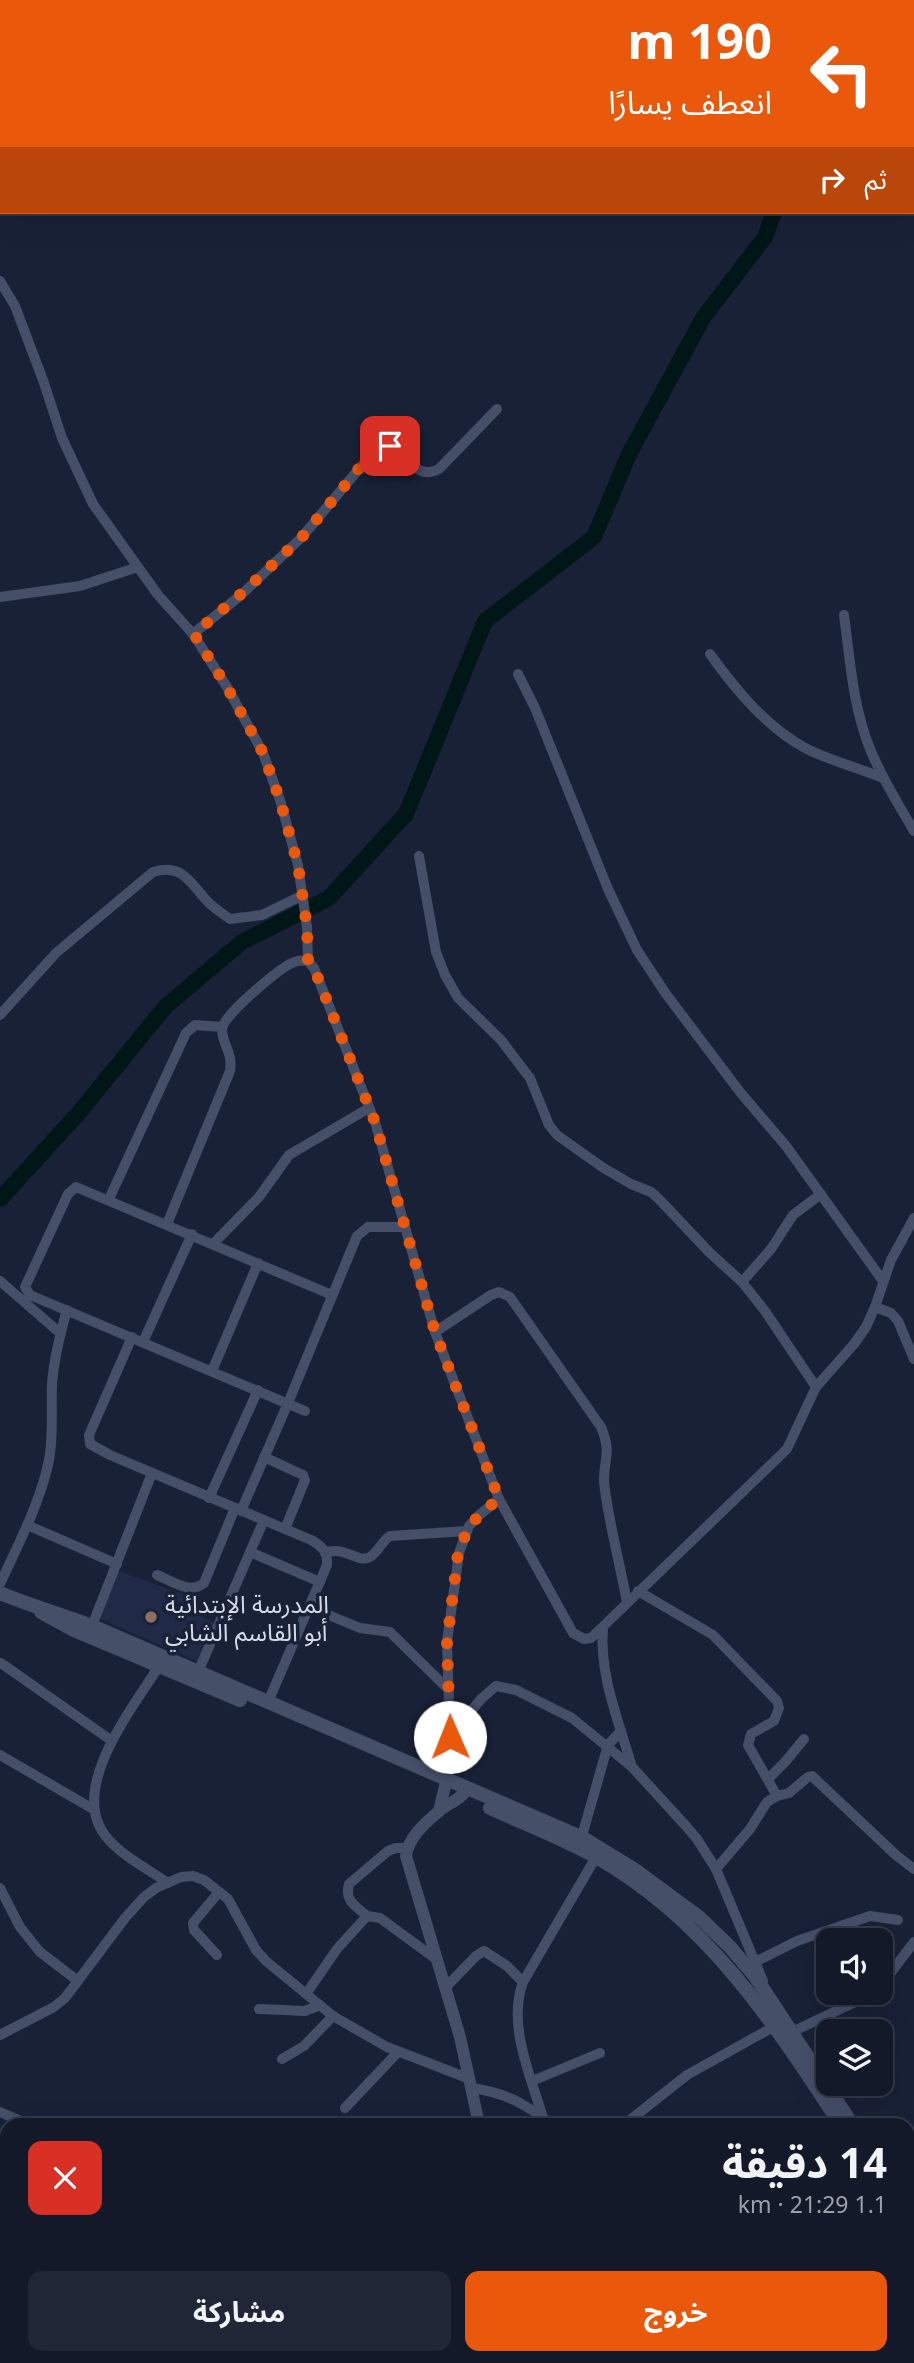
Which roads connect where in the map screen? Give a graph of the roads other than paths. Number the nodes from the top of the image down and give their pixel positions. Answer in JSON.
{"nodes":[{"id":1,"x":0,"y":281,"type":"edge"},
{"id":2,"x":497,"y":409,"type":"dead end"},
{"id":3,"x":138,"y":567,"type":"junction"},
{"id":4,"x":0,"y":597,"type":"edge"},
{"id":5,"x":844,"y":615,"type":"dead end"},
{"id":6,"x":194,"y":634,"type":"junction"},
{"id":7,"x":710,"y":654,"type":"dead end"},
{"id":8,"x":518,"y":674,"type":"dead end"},
{"id":9,"x":883,"y":778,"type":"junction"},
{"id":10,"x":914,"y":831,"type":"edge"},
{"id":11,"x":419,"y":856,"type":"dead end"},
{"id":12,"x":303,"y":895,"type":"junction"},
{"id":13,"x":308,"y":961,"type":"junction"},
{"id":14,"x":0,"y":1015,"type":"edge"},
{"id":15,"x":222,"y":1027,"type":"junction"},
{"id":16,"x":369,"y":1108,"type":"junction"},
{"id":17,"x":821,"y":1194,"type":"junction"},
{"id":18,"x":109,"y":1199,"type":"junction"},
{"id":19,"x":914,"y":1218,"type":"edge"},
{"id":20,"x":167,"y":1224,"type":"junction"},
{"id":21,"x":405,"y":1227,"type":"junction"},
{"id":22,"x":192,"y":1234,"type":"junction"},
{"id":23,"x":213,"y":1244,"type":"junction"},
{"id":24,"x":258,"y":1263,"type":"junction"},
{"id":25,"x":0,"y":1281,"type":"edge"},
{"id":26,"x":883,"y":1281,"type":"junction"},
{"id":27,"x":742,"y":1282,"type":"junction"},
{"id":28,"x":332,"y":1295,"type":"junction"},
{"id":29,"x":875,"y":1307,"type":"junction"},
{"id":30,"x":67,"y":1310,"type":"junction"},
{"id":31,"x":435,"y":1332,"type":"junction"},
{"id":32,"x":60,"y":1333,"type":"junction"},
{"id":33,"x":132,"y":1337,"type":"junction"},
{"id":34,"x":143,"y":1342,"type":"junction"},
{"id":35,"x":914,"y":1359,"type":"edge"},
{"id":36,"x":212,"y":1371,"type":"junction"},
{"id":37,"x":816,"y":1387,"type":"junction"},
{"id":38,"x":258,"y":1390,"type":"junction"},
{"id":39,"x":288,"y":1403,"type":"junction"},
{"id":40,"x":305,"y":1411,"type":"dead end"},
{"id":41,"x":264,"y":1457,"type":"junction"},
{"id":42,"x":152,"y":1473,"type":"junction"},
{"id":43,"x":209,"y":1498,"type":"junction"},
{"id":44,"x":499,"y":1499,"type":"junction"},
{"id":45,"x":238,"y":1510,"type":"junction"},
{"id":46,"x":264,"y":1520,"type":"junction"},
{"id":47,"x":27,"y":1525,"type":"junction"},
{"id":48,"x":285,"y":1529,"type":"junction"},
{"id":49,"x":467,"y":1531,"type":"junction"},
{"id":50,"x":250,"y":1552,"type":"junction"},
{"id":51,"x":326,"y":1553,"type":"junction"},
{"id":52,"x":117,"y":1564,"type":"junction"},
{"id":53,"x":157,"y":1575,"type":"dead end"},
{"id":54,"x":320,"y":1582,"type":"junction"},
{"id":55,"x":0,"y":1584,"type":"edge"},
{"id":56,"x":638,"y":1591,"type":"junction"},
{"id":57,"x":0,"y":1593,"type":"edge"},
{"id":58,"x":627,"y":1601,"type":"junction"},
{"id":59,"x":34,"y":1607,"type":"junction"},
{"id":60,"x":309,"y":1607,"type":"junction"},
{"id":61,"x":92,"y":1626,"type":"junction"},
{"id":62,"x":603,"y":1628,"type":"junction"},
{"id":63,"x":1,"y":1663,"type":"edge"},
{"id":64,"x":159,"y":1666,"type":"junction"},
{"id":65,"x":198,"y":1672,"type":"junction"},
{"id":66,"x":449,"y":1690,"type":"junction"},
{"id":67,"x":268,"y":1702,"type":"junction"},
{"id":68,"x":621,"y":1731,"type":"junction"},
{"id":69,"x":450,"y":1737,"type":"junction"},
{"id":70,"x":804,"y":1739,"type":"dead end"},
{"id":71,"x":112,"y":1741,"type":"junction"},
{"id":72,"x":608,"y":1745,"type":"junction"},
{"id":73,"x":0,"y":1755,"type":"edge"},
{"id":74,"x":632,"y":1767,"type":"junction"},
{"id":75,"x":768,"y":1779,"type":"junction"},
{"id":76,"x":444,"y":1781,"type":"junction"},
{"id":77,"x":466,"y":1792,"type":"junction"},
{"id":78,"x":778,"y":1796,"type":"junction"},
{"id":79,"x":93,"y":1809,"type":"junction"},
{"id":80,"x":439,"y":1811,"type":"junction"},
{"id":81,"x":580,"y":1843,"type":"junction"},
{"id":82,"x":407,"y":1848,"type":"junction"},
{"id":83,"x":596,"y":1857,"type":"junction"},
{"id":84,"x":716,"y":1869,"type":"junction"},
{"id":85,"x":914,"y":1869,"type":"edge"},
{"id":86,"x":168,"y":1883,"type":"junction"},
{"id":87,"x":1,"y":1892,"type":"edge"},
{"id":88,"x":219,"y":1892,"type":"junction"},
{"id":89,"x":368,"y":1916,"type":"junction"},
{"id":90,"x":898,"y":1920,"type":"dead end"},
{"id":91,"x":914,"y":1942,"type":"edge"},
{"id":92,"x":216,"y":1955,"type":"dead end"},
{"id":93,"x":436,"y":1959,"type":"junction"},
{"id":94,"x":755,"y":1962,"type":"junction"},
{"id":95,"x":893,"y":1970,"type":"edge"},
{"id":96,"x":78,"y":1981,"type":"junction"},
{"id":97,"x":523,"y":1982,"type":"junction"},
{"id":98,"x":446,"y":1987,"type":"junction"},
{"id":99,"x":306,"y":1994,"type":"junction"},
{"id":100,"x":769,"y":1995,"type":"junction"},
{"id":101,"x":320,"y":2005,"type":"junction"},
{"id":102,"x":849,"y":2005,"type":"edge"},
{"id":103,"x":258,"y":2009,"type":"dead end"},
{"id":104,"x":333,"y":2015,"type":"junction"},
{"id":105,"x":775,"y":2026,"type":"junction"},
{"id":106,"x":792,"y":2032,"type":"junction"},
{"id":107,"x":0,"y":2035,"type":"edge"},
{"id":108,"x":398,"y":2052,"type":"junction"},
{"id":109,"x":600,"y":2053,"type":"dead end"},
{"id":110,"x":282,"y":2059,"type":"dead end"},
{"id":111,"x":532,"y":2081,"type":"junction"},
{"id":112,"x":471,"y":2084,"type":"junction"},
{"id":113,"x":345,"y":2108,"type":"dead end"},
{"id":114,"x":479,"y":2118,"type":"edge"},
{"id":115,"x":542,"y":2118,"type":"edge"},
{"id":116,"x":546,"y":2118,"type":"edge"},
{"id":117,"x":633,"y":2118,"type":"edge"},
{"id":118,"x":844,"y":2118,"type":"edge"},
{"id":119,"x":844,"y":2118,"type":"edge"}],
"edges":[{"from":1,"to":3,"type":"street"},
{"from":2,"to":6,"type":"street"},
{"from":3,"to":4,"type":"street"},
{"from":3,"to":6,"type":"street"},
{"from":5,"to":9,"type":"street"},
{"from":6,"to":12,"type":"street"},
{"from":7,"to":9,"type":"street"},
{"from":8,"to":17,"type":"street"},
{"from":9,"to":10,"type":"street"},
{"from":11,"to":27,"type":"street"},
{"from":12,"to":13,"type":"street"},
{"from":12,"to":14,"type":"street"},
{"from":13,"to":15,"type":"street"},
{"from":13,"to":16,"type":"street"},
{"from":15,"to":18,"type":"street"},
{"from":15,"to":20,"type":"street"},
{"from":16,"to":21,"type":"street"},
{"from":16,"to":23,"type":"street"},
{"from":17,"to":26,"type":"street"},
{"from":17,"to":27,"type":"street"},
{"from":18,"to":20,"type":"street"},
{"from":18,"to":30,"type":"street"},
{"from":19,"to":26,"type":"street"},
{"from":20,"to":22,"type":"street"},
{"from":21,"to":28,"type":"street"},
{"from":21,"to":31,"type":"street"},
{"from":22,"to":23,"type":"street"},
{"from":22,"to":34,"type":"street"},
{"from":23,"to":24,"type":"street"},
{"from":24,"to":28,"type":"street"},
{"from":24,"to":36,"type":"street"},
{"from":25,"to":32,"type":"street"},
{"from":26,"to":29,"type":"street"},
{"from":27,"to":37,"type":"street"},
{"from":28,"to":39,"type":"street"},
{"from":29,"to":35,"type":"street"},
{"from":29,"to":37,"type":"street"},
{"from":30,"to":32,"type":"street"},
{"from":30,"to":33,"type":"street"},
{"from":31,"to":44,"type":"street"},
{"from":31,"to":58,"type":"street"},
{"from":32,"to":47,"type":"street"},
{"from":33,"to":34,"type":"street"},
{"from":33,"to":42,"type":"street"},
{"from":34,"to":36,"type":"street"},
{"from":36,"to":38,"type":"street"},
{"from":37,"to":56,"type":"street"},
{"from":38,"to":39,"type":"street"},
{"from":38,"to":43,"type":"street"},
{"from":39,"to":40,"type":"street"},
{"from":39,"to":41,"type":"street"},
{"from":41,"to":45,"type":"street"},
{"from":41,"to":48,"type":"street"},
{"from":42,"to":43,"type":"street"},
{"from":42,"to":52,"type":"street"},
{"from":43,"to":45,"type":"street"},
{"from":44,"to":49,"type":"street"},
{"from":44,"to":62,"type":"street"},
{"from":45,"to":46,"type":"street"},
{"from":45,"to":53,"type":"street"},
{"from":46,"to":48,"type":"street"},
{"from":46,"to":50,"type":"street"},
{"from":47,"to":52,"type":"street"},
{"from":47,"to":55,"type":"street"},
{"from":48,"to":51,"type":"street"},
{"from":49,"to":51,"type":"street"},
{"from":49,"to":66,"type":"street"},
{"from":50,"to":54,"type":"street"},
{"from":50,"to":65,"type":"street"},
{"from":51,"to":54,"type":"street"},
{"from":52,"to":61,"type":"street"},
{"from":54,"to":60,"type":"street"},
{"from":56,"to":58,"type":"street"},
{"from":56,"to":75,"type":"street"},
{"from":57,"to":59,"type":"main road"},
{"from":58,"to":62,"type":"street"},
{"from":59,"to":61,"type":"main road"},
{"from":59,"to":64,"type":"main road"},
{"from":60,"to":66,"type":"street"},
{"from":60,"to":67,"type":"street"},
{"from":61,"to":65,"type":"main road"},
{"from":62,"to":68,"type":"street"},
{"from":63,"to":71,"type":"street"},
{"from":64,"to":71,"type":"street"},
{"from":64,"to":76,"type":"main road"},
{"from":65,"to":67,"type":"main road"},
{"from":66,"to":69,"type":"street"},
{"from":67,"to":76,"type":"main road"},
{"from":68,"to":72,"type":"street"},
{"from":68,"to":74,"type":"street"},
{"from":69,"to":72,"type":"street"},
{"from":69,"to":76,"type":"street"},
{"from":70,"to":75,"type":"street"},
{"from":71,"to":79,"type":"street"},
{"from":72,"to":74,"type":"street"},
{"from":72,"to":81,"type":"street"},
{"from":73,"to":79,"type":"street"},
{"from":74,"to":84,"type":"street"},
{"from":75,"to":78,"type":"street"},
{"from":76,"to":77,"type":"main road"},
{"from":76,"to":80,"type":"street"},
{"from":77,"to":80,"type":"street"},
{"from":77,"to":81,"type":"main road"},
{"from":78,"to":84,"type":"street"},
{"from":78,"to":85,"type":"street"},
{"from":79,"to":86,"type":"street"},
{"from":80,"to":82,"type":"street"},
{"from":81,"to":83,"type":"main road"},
{"from":81,"to":100,"type":"main road"},
{"from":82,"to":89,"type":"street"},
{"from":82,"to":93,"type":"street"},
{"from":83,"to":97,"type":"street"},
{"from":83,"to":105,"type":"main road"},
{"from":84,"to":94,"type":"street"},
{"from":86,"to":88,"type":"street"},
{"from":86,"to":96,"type":"street"},
{"from":87,"to":96,"type":"street"},
{"from":88,"to":92,"type":"street"},
{"from":88,"to":99,"type":"street"},
{"from":89,"to":93,"type":"street"},
{"from":89,"to":99,"type":"street"},
{"from":90,"to":94,"type":"street"},
{"from":91,"to":95,"type":"street"},
{"from":93,"to":98,"type":"street"},
{"from":94,"to":100,"type":"street"},
{"from":96,"to":107,"type":"street"},
{"from":97,"to":98,"type":"street"},
{"from":97,"to":111,"type":"street"},
{"from":98,"to":112,"type":"street"},
{"from":99,"to":101,"type":"street"},
{"from":100,"to":106,"type":"main road"},
{"from":101,"to":103,"type":"street"},
{"from":101,"to":104,"type":"street"},
{"from":102,"to":106,"type":"street"},
{"from":104,"to":108,"type":"street"},
{"from":104,"to":110,"type":"street"},
{"from":105,"to":117,"type":"street"},
{"from":105,"to":118,"type":"main road"},
{"from":106,"to":119,"type":"main road"},
{"from":108,"to":112,"type":"street"},
{"from":108,"to":113,"type":"street"},
{"from":109,"to":111,"type":"street"},
{"from":111,"to":116,"type":"street"},
{"from":112,"to":114,"type":"street"},
{"from":112,"to":115,"type":"street"}]}
